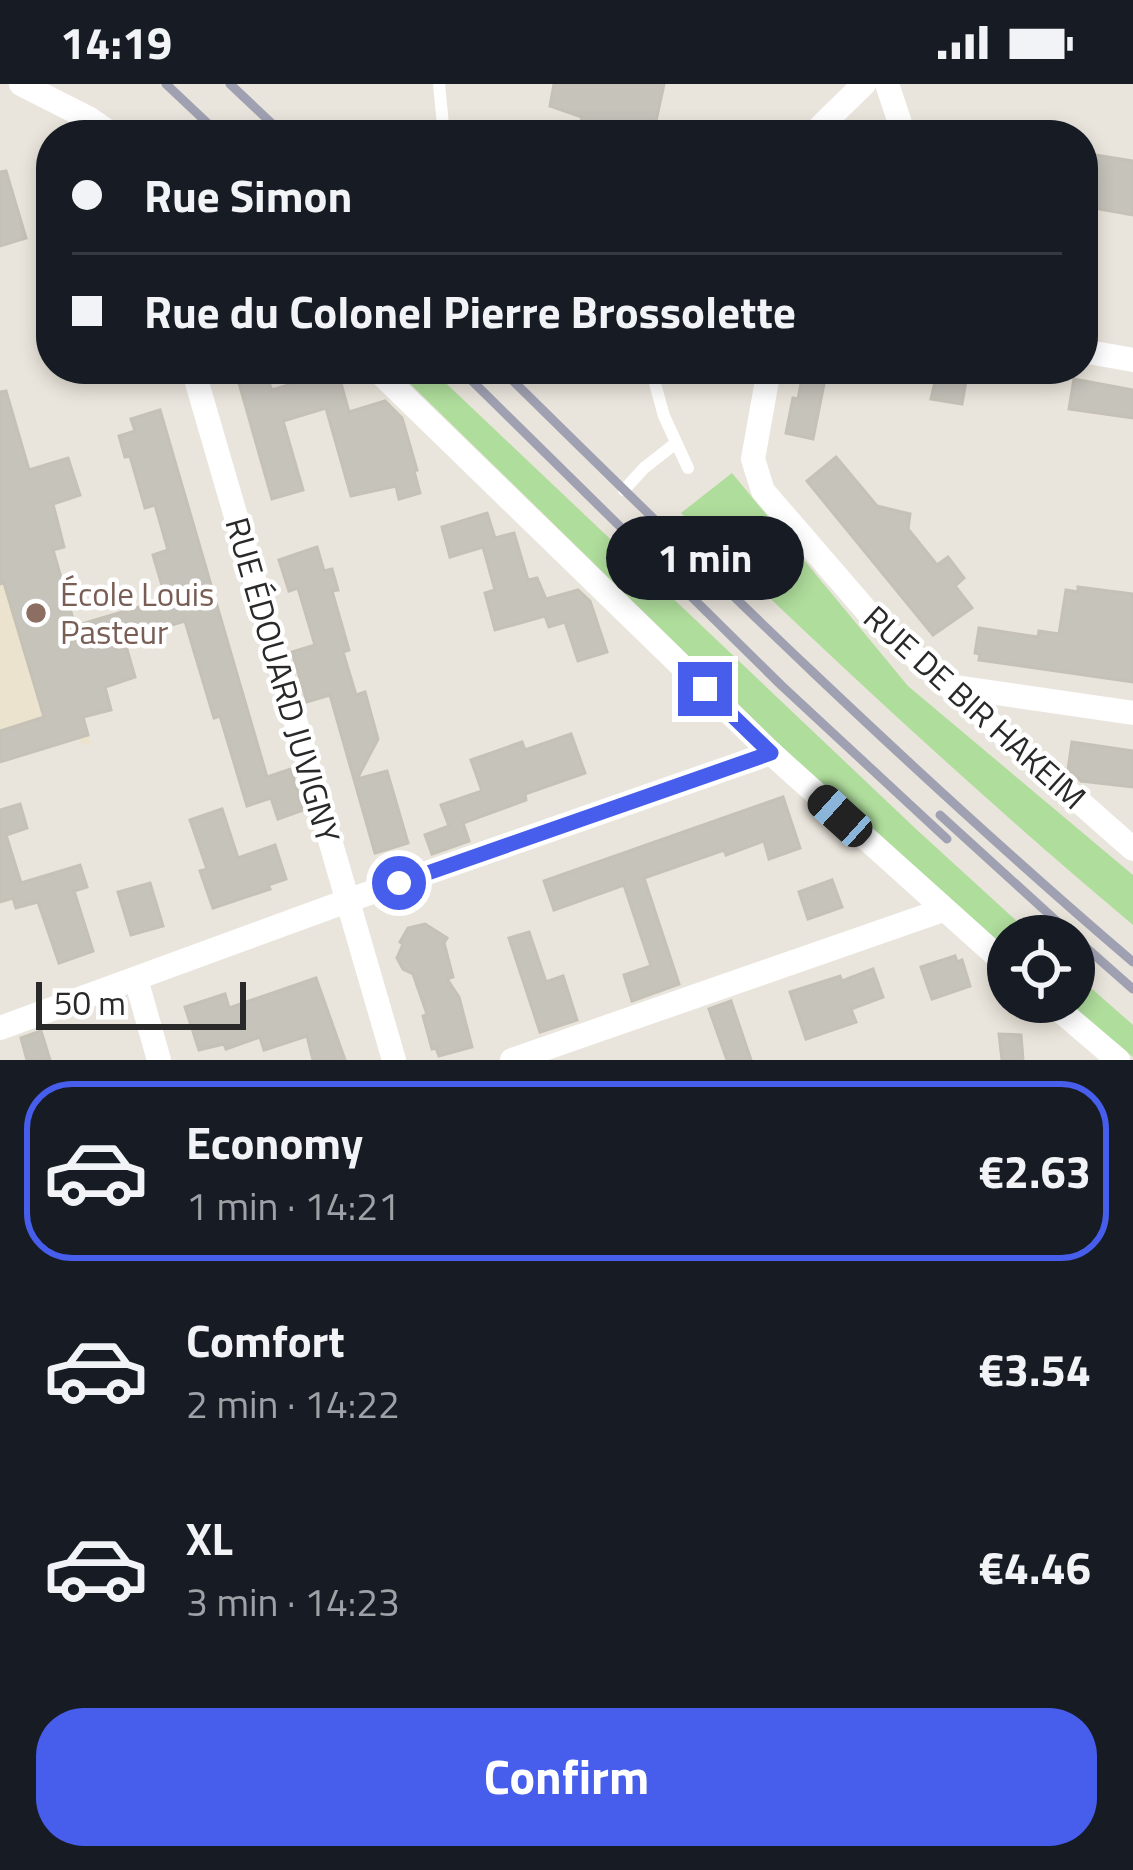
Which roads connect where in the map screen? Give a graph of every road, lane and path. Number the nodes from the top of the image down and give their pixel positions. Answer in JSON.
{"nodes":[{"id":1,"x":21,"y":84,"type":"edge"},
{"id":2,"x":439,"y":84,"type":"edge"},
{"id":3,"x":865,"y":84,"type":"edge"},
{"id":4,"x":887,"y":84,"type":"edge"},
{"id":5,"x":91,"y":120,"type":"edge"},
{"id":6,"x":443,"y":120,"type":"edge"},
{"id":7,"x":827,"y":120,"type":"edge"},
{"id":8,"x":899,"y":120,"type":"edge"},
{"id":9,"x":1098,"y":354,"type":"edge"},
{"id":10,"x":1133,"y":360,"type":"edge"},
{"id":11,"x":197,"y":384,"type":"edge"},
{"id":12,"x":391,"y":384,"type":"edge"},
{"id":13,"x":655,"y":384,"type":"edge"},
{"id":14,"x":766,"y":384,"type":"edge"},
{"id":15,"x":676,"y":443,"type":"junction"},
{"id":16,"x":688,"y":468,"type":"dead end"},
{"id":17,"x":624,"y":490,"type":"dead end"},
{"id":18,"x":947,"y":686,"type":"junction"},
{"id":19,"x":1133,"y":713,"type":"edge"},
{"id":20,"x":771,"y":753,"type":"junction"},
{"id":21,"x":1133,"y":849,"type":"edge"},
{"id":22,"x":347,"y":901,"type":"junction"},
{"id":23,"x":943,"y":910,"type":"junction"},
{"id":24,"x":987,"y":948,"type":"edge"},
{"id":25,"x":136,"y":980,"type":"junction"},
{"id":26,"x":1075,"y":1023,"type":"edge"},
{"id":27,"x":0,"y":1028,"type":"edge"},
{"id":28,"x":159,"y":1060,"type":"edge"},
{"id":29,"x":394,"y":1060,"type":"edge"},
{"id":30,"x":512,"y":1060,"type":"edge"},
{"id":31,"x":1118,"y":1060,"type":"edge"}],
"edges":[{"from":1,"to":5,"type":"street"},
{"from":2,"to":6,"type":"lane"},
{"from":3,"to":7,"type":"street"},
{"from":4,"to":8,"type":"street"},
{"from":9,"to":10,"type":"street"},
{"from":11,"to":22,"type":"street","name":"RUE ÉDOUARD JUVIGNY"},
{"from":12,"to":20,"type":"street"},
{"from":13,"to":15,"type":"lane"},
{"from":14,"to":18,"type":"street","name":"RUE DE BIR HAKEIM"},
{"from":15,"to":16,"type":"lane"},
{"from":15,"to":17,"type":"lane"},
{"from":18,"to":19,"type":"street"},
{"from":18,"to":21,"type":"street","name":"RUE DE BIR HAKEIM"},
{"from":20,"to":22,"type":"street"},
{"from":20,"to":23,"type":"street"},
{"from":22,"to":25,"type":"street"},
{"from":22,"to":29,"type":"street","name":"RUE ÉDOUARD JUVIGNY"},
{"from":23,"to":24,"type":"street"},
{"from":23,"to":30,"type":"street"},
{"from":25,"to":27,"type":"street"},
{"from":25,"to":28,"type":"street"},
{"from":26,"to":31,"type":"street"}]}
